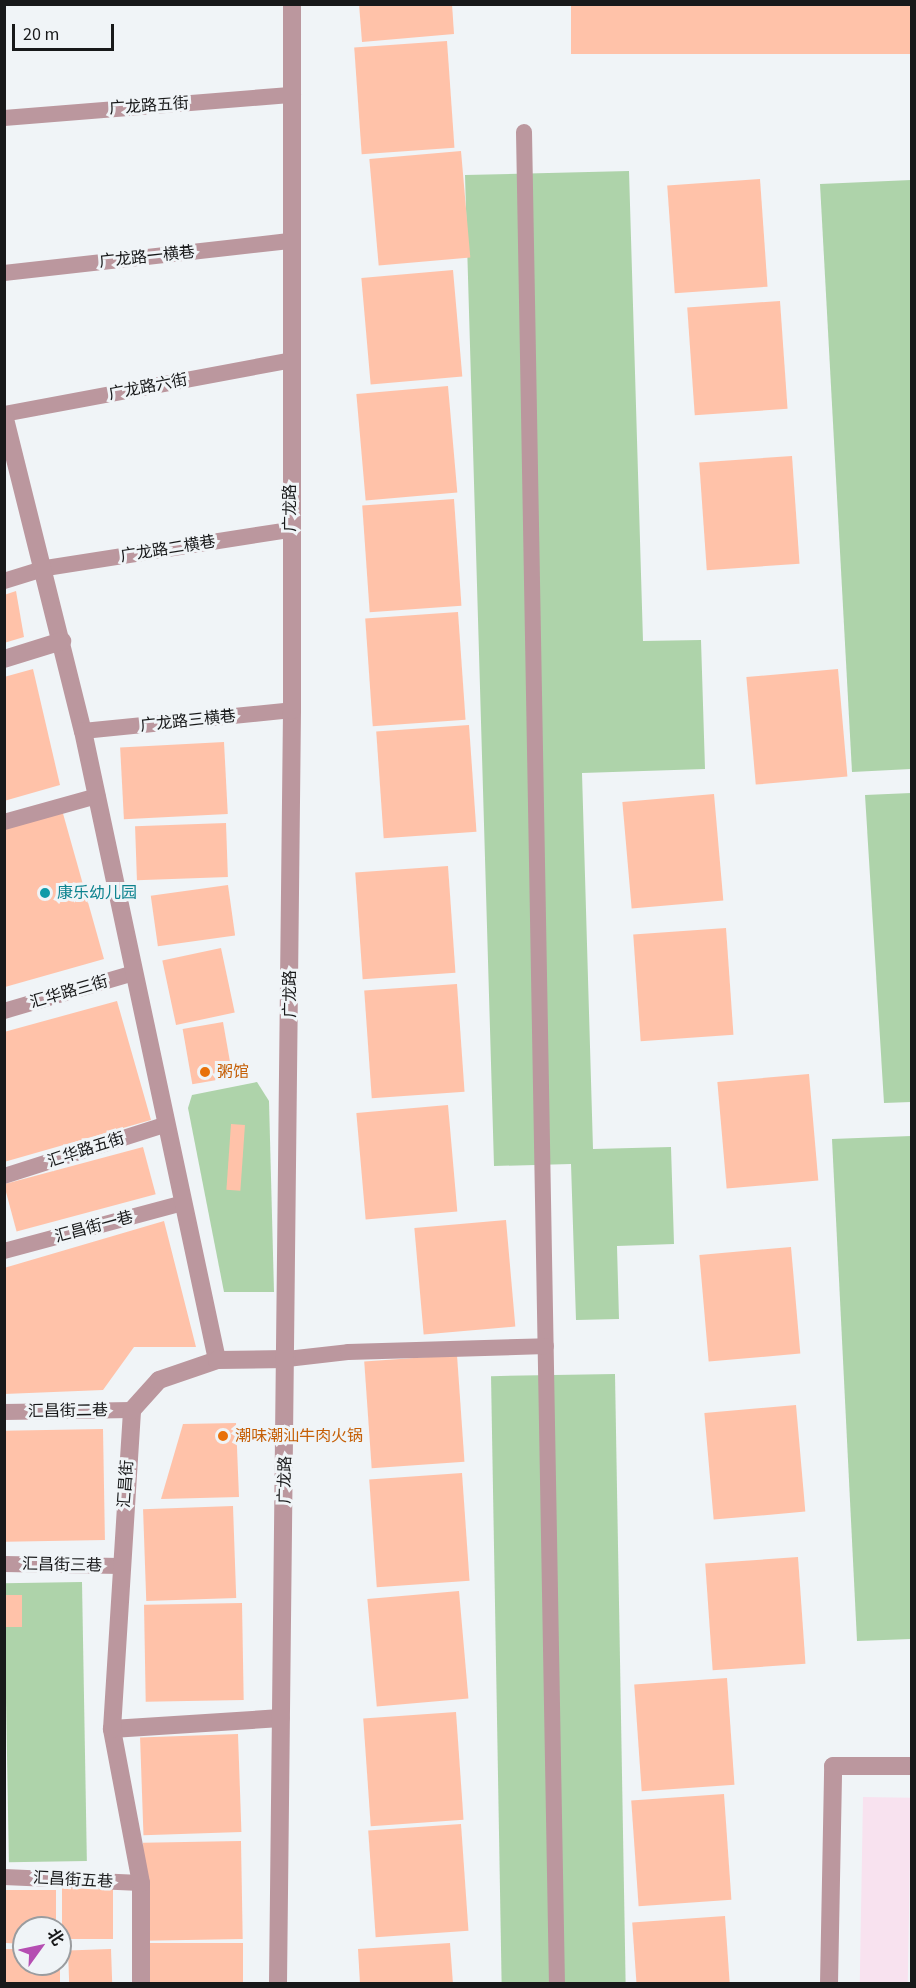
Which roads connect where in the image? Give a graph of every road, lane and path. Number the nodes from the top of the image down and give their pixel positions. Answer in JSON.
{"nodes":[{"id":1,"x":292,"y":4,"type":"edge"},
{"id":2,"x":293,"y":95,"type":"junction"},
{"id":3,"x":4,"y":118,"type":"edge"},
{"id":4,"x":524,"y":132,"type":"dead end"},
{"id":5,"x":289,"y":241,"type":"junction"},
{"id":6,"x":4,"y":273,"type":"edge"},
{"id":7,"x":291,"y":360,"type":"junction"},
{"id":8,"x":4,"y":415,"type":"edge"},
{"id":9,"x":290,"y":530,"type":"junction"},
{"id":10,"x":46,"y":568,"type":"junction"},
{"id":11,"x":4,"y":581,"type":"edge"},
{"id":12,"x":62,"y":641,"type":"junction"},
{"id":13,"x":4,"y":659,"type":"edge"},
{"id":14,"x":292,"y":710,"type":"junction"},
{"id":15,"x":83,"y":731,"type":"junction"},
{"id":16,"x":97,"y":796,"type":"junction"},
{"id":17,"x":4,"y":822,"type":"edge"},
{"id":18,"x":134,"y":973,"type":"junction"},
{"id":19,"x":4,"y":1011,"type":"edge"},
{"id":20,"x":167,"y":1124,"type":"junction"},
{"id":21,"x":4,"y":1176,"type":"edge"},
{"id":22,"x":183,"y":1203,"type":"junction"},
{"id":23,"x":4,"y":1251,"type":"edge"},
{"id":24,"x":546,"y":1346,"type":"junction"},
{"id":25,"x":287,"y":1359,"type":"junction"},
{"id":26,"x":217,"y":1360,"type":"junction"},
{"id":27,"x":132,"y":1410,"type":"junction"},
{"id":28,"x":4,"y":1412,"type":"edge"},
{"id":29,"x":4,"y":1564,"type":"edge"},
{"id":30,"x":120,"y":1566,"type":"junction"},
{"id":31,"x":281,"y":1718,"type":"junction"},
{"id":32,"x":112,"y":1729,"type":"junction"},
{"id":33,"x":912,"y":1766,"type":"edge"},
{"id":34,"x":4,"y":1877,"type":"edge"},
{"id":35,"x":141,"y":1883,"type":"junction"},
{"id":36,"x":141,"y":1983,"type":"edge"},
{"id":37,"x":278,"y":1983,"type":"edge"},
{"id":38,"x":557,"y":1983,"type":"edge"},
{"id":39,"x":829,"y":1983,"type":"edge"}],
"edges":[{"from":1,"to":2,"type":"street","name":"广龙路"},
{"from":2,"to":3,"type":"lane","name":"广龙路五街"},
{"from":2,"to":5,"type":"street","name":"广龙路"},
{"from":4,"to":24,"type":"lane"},
{"from":5,"to":6,"type":"lane","name":"广龙路一横巷"},
{"from":5,"to":7,"type":"street","name":"广龙路"},
{"from":7,"to":8,"type":"lane","name":"广龙路六街"},
{"from":7,"to":9,"type":"street","name":"广龙路"},
{"from":8,"to":10,"type":"street"},
{"from":9,"to":10,"type":"lane","name":"广龙路二横巷"},
{"from":9,"to":14,"type":"street","name":"广龙路"},
{"from":10,"to":11,"type":"lane","name":"广龙路二横巷"},
{"from":10,"to":12,"type":"street"},
{"from":12,"to":13,"type":"street"},
{"from":12,"to":15,"type":"street"},
{"from":14,"to":15,"type":"lane","name":"广龙路三横巷"},
{"from":14,"to":25,"type":"street","name":"广龙路"},
{"from":15,"to":16,"type":"street"},
{"from":16,"to":17,"type":"lane"},
{"from":16,"to":18,"type":"street"},
{"from":18,"to":19,"type":"lane","name":"汇华路三街"},
{"from":18,"to":20,"type":"street"},
{"from":20,"to":21,"type":"lane","name":"汇华路五街"},
{"from":20,"to":22,"type":"street"},
{"from":22,"to":23,"type":"lane","name":"汇昌街一巷"},
{"from":22,"to":26,"type":"street"},
{"from":24,"to":25,"type":"lane"},
{"from":24,"to":38,"type":"lane"},
{"from":25,"to":26,"type":"street"},
{"from":25,"to":31,"type":"street","name":"广龙路"},
{"from":26,"to":27,"type":"street"},
{"from":27,"to":28,"type":"lane","name":"汇昌街二巷"},
{"from":27,"to":30,"type":"street","name":"汇昌街"},
{"from":29,"to":30,"type":"lane","name":"汇昌街三巷"},
{"from":30,"to":32,"type":"street","name":"汇昌街"},
{"from":31,"to":32,"type":"street"},
{"from":31,"to":37,"type":"street","name":"广龙路"},
{"from":32,"to":35,"type":"street","name":"汇昌街"},
{"from":33,"to":39,"type":"street"},
{"from":34,"to":35,"type":"lane","name":"汇昌街五巷"},
{"from":35,"to":36,"type":"street","name":"汇昌街"}]}
